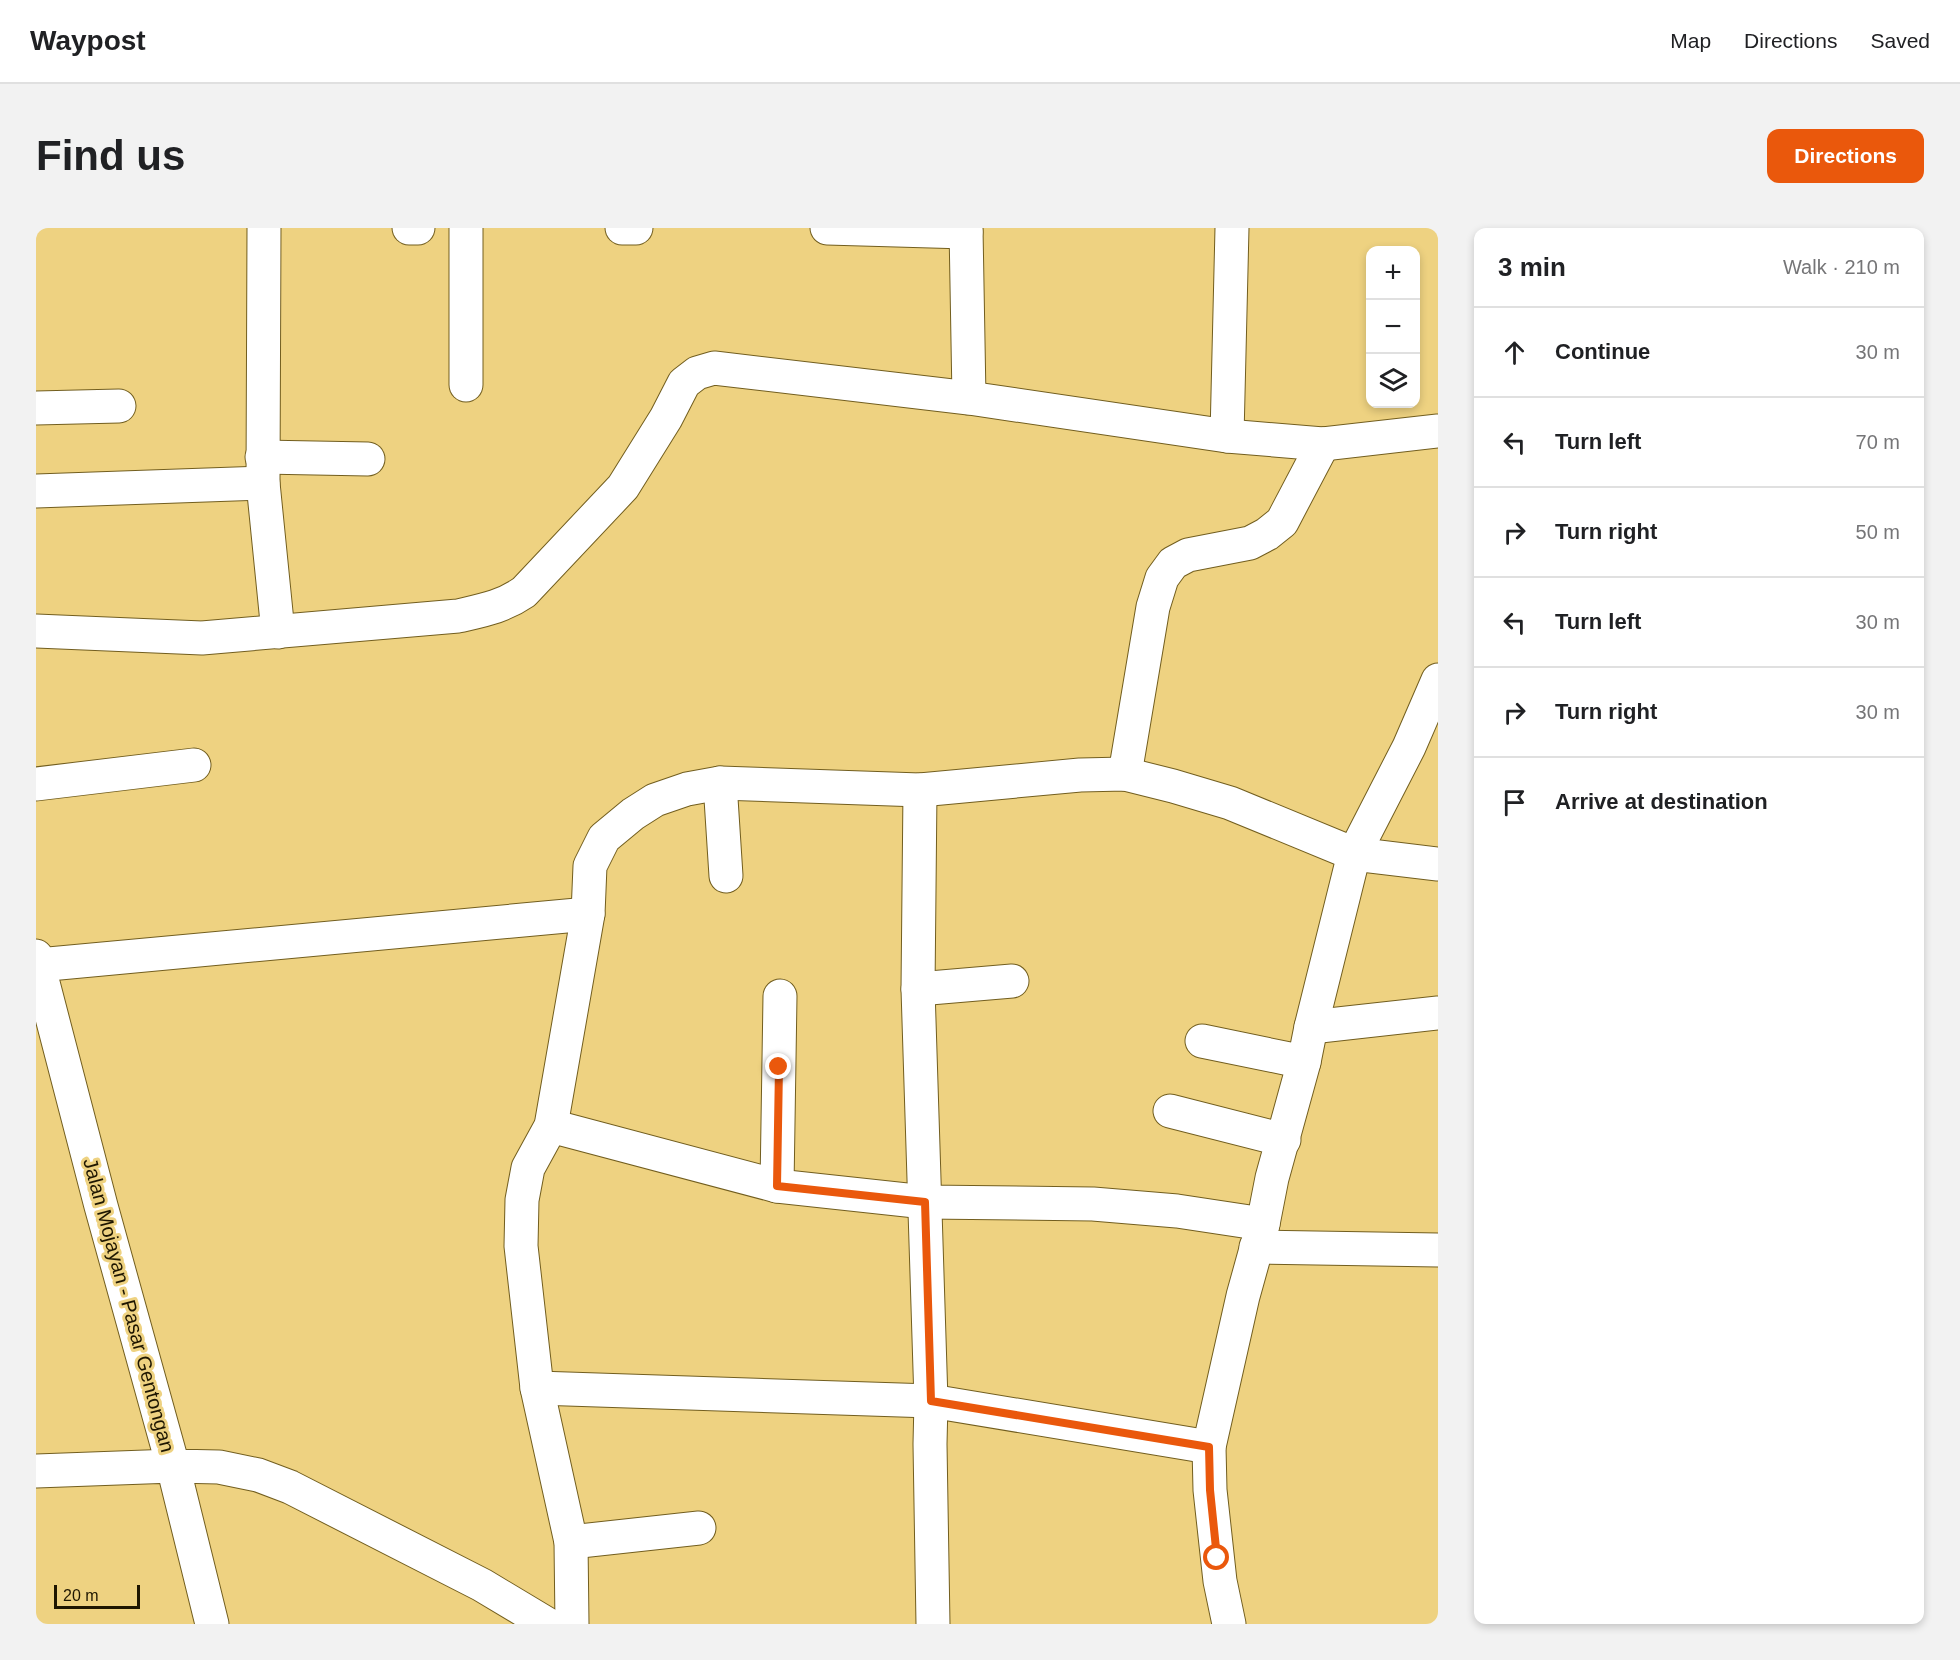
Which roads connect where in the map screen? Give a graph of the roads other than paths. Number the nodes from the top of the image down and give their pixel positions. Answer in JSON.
{"nodes":[{"id":1,"x":264,"y":228,"type":"edge"},
{"id":2,"x":409,"y":228,"type":"edge"},
{"id":3,"x":417,"y":228,"type":"edge"},
{"id":4,"x":466,"y":228,"type":"edge"},
{"id":5,"x":622,"y":228,"type":"edge"},
{"id":6,"x":629,"y":228,"type":"edge"},
{"id":7,"x":636,"y":228,"type":"edge"},
{"id":8,"x":827,"y":228,"type":"edge"},
{"id":9,"x":1232,"y":228,"type":"edge"},
{"id":10,"x":966,"y":230,"type":"edge"},
{"id":11,"x":466,"y":385,"type":"dead end"},
{"id":12,"x":969,"y":398,"type":"junction"},
{"id":13,"x":119,"y":406,"type":"dead end"},
{"id":14,"x":36,"y":408,"type":"edge"},
{"id":15,"x":1438,"y":431,"type":"edge"},
{"id":16,"x":1227,"y":436,"type":"junction"},
{"id":17,"x":1323,"y":444,"type":"junction"},
{"id":18,"x":368,"y":459,"type":"dead end"},
{"id":19,"x":263,"y":470,"type":"junction"},
{"id":20,"x":36,"y":491,"type":"edge"},
{"id":21,"x":36,"y":631,"type":"edge"},
{"id":22,"x":278,"y":632,"type":"junction"},
{"id":23,"x":1438,"y":680,"type":"edge"},
{"id":24,"x":194,"y":765,"type":"dead end"},
{"id":25,"x":1125,"y":774,"type":"junction"},
{"id":26,"x":720,"y":783,"type":"junction"},
{"id":27,"x":36,"y":784,"type":"edge"},
{"id":28,"x":920,"y":790,"type":"junction"},
{"id":29,"x":1354,"y":854,"type":"junction"},
{"id":30,"x":1438,"y":864,"type":"edge"},
{"id":31,"x":726,"y":876,"type":"dead end"},
{"id":32,"x":588,"y":914,"type":"junction"},
{"id":33,"x":37,"y":961,"type":"edge"},
{"id":34,"x":1012,"y":981,"type":"dead end"},
{"id":35,"x":918,"y":989,"type":"junction"},
{"id":36,"x":780,"y":996,"type":"dead end"},
{"id":37,"x":1438,"y":1013,"type":"edge"},
{"id":38,"x":1311,"y":1027,"type":"junction"},
{"id":39,"x":1202,"y":1041,"type":"dead end"},
{"id":40,"x":1305,"y":1062,"type":"junction"},
{"id":41,"x":1170,"y":1111,"type":"dead end"},
{"id":42,"x":551,"y":1126,"type":"junction"},
{"id":43,"x":1284,"y":1140,"type":"junction"},
{"id":44,"x":777,"y":1186,"type":"junction"},
{"id":45,"x":925,"y":1202,"type":"junction"},
{"id":46,"x":1260,"y":1235,"type":"junction"},
{"id":47,"x":1438,"y":1250,"type":"edge"},
{"id":48,"x":537,"y":1388,"type":"junction"},
{"id":49,"x":931,"y":1401,"type":"junction"},
{"id":50,"x":1209,"y":1447,"type":"junction"},
{"id":51,"x":173,"y":1466,"type":"junction"},
{"id":52,"x":36,"y":1471,"type":"edge"},
{"id":53,"x":699,"y":1528,"type":"dead end"},
{"id":54,"x":571,"y":1542,"type":"junction"},
{"id":55,"x":210,"y":1623,"type":"edge"},
{"id":56,"x":547,"y":1624,"type":"edge"},
{"id":57,"x":572,"y":1624,"type":"edge"},
{"id":58,"x":933,"y":1624,"type":"edge"},
{"id":59,"x":1229,"y":1624,"type":"edge"}],
"edges":[{"from":1,"to":19,"type":"street"},
{"from":2,"to":3,"type":"street"},
{"from":4,"to":11,"type":"street"},
{"from":5,"to":6,"type":"street"},
{"from":6,"to":7,"type":"street"},
{"from":8,"to":10,"type":"street"},
{"from":9,"to":16,"type":"street"},
{"from":10,"to":12,"type":"street"},
{"from":12,"to":16,"type":"street"},
{"from":12,"to":22,"type":"street"},
{"from":13,"to":14,"type":"street"},
{"from":15,"to":17,"type":"street"},
{"from":16,"to":17,"type":"street"},
{"from":17,"to":25,"type":"street"},
{"from":18,"to":19,"type":"street"},
{"from":19,"to":20,"type":"street"},
{"from":19,"to":22,"type":"street"},
{"from":21,"to":22,"type":"street"},
{"from":23,"to":29,"type":"street"},
{"from":24,"to":27,"type":"street"},
{"from":25,"to":28,"type":"street"},
{"from":25,"to":29,"type":"street"},
{"from":26,"to":28,"type":"street"},
{"from":26,"to":31,"type":"street"},
{"from":26,"to":32,"type":"street"},
{"from":28,"to":35,"type":"street"},
{"from":29,"to":30,"type":"street"},
{"from":29,"to":38,"type":"street"},
{"from":32,"to":33,"type":"street"},
{"from":32,"to":42,"type":"street"},
{"from":33,"to":51,"type":"street","name":"Jalan Mojayan - Pasar Gentongan"},
{"from":34,"to":35,"type":"street"},
{"from":35,"to":45,"type":"street"},
{"from":36,"to":44,"type":"street"},
{"from":37,"to":38,"type":"street"},
{"from":38,"to":40,"type":"street"},
{"from":39,"to":40,"type":"street"},
{"from":40,"to":43,"type":"street"},
{"from":41,"to":43,"type":"street"},
{"from":42,"to":44,"type":"street"},
{"from":42,"to":48,"type":"street"},
{"from":43,"to":46,"type":"street"},
{"from":44,"to":45,"type":"street"},
{"from":45,"to":46,"type":"street"},
{"from":45,"to":49,"type":"street"},
{"from":46,"to":47,"type":"street"},
{"from":46,"to":50,"type":"street"},
{"from":48,"to":49,"type":"street"},
{"from":48,"to":54,"type":"street"},
{"from":49,"to":50,"type":"street"},
{"from":49,"to":58,"type":"street"},
{"from":50,"to":59,"type":"street"},
{"from":51,"to":52,"type":"street"},
{"from":51,"to":55,"type":"street"},
{"from":51,"to":56,"type":"street","name":"Jalan Mojayan - Pasar Gentongan"},
{"from":53,"to":54,"type":"street"},
{"from":54,"to":57,"type":"street"}]}
